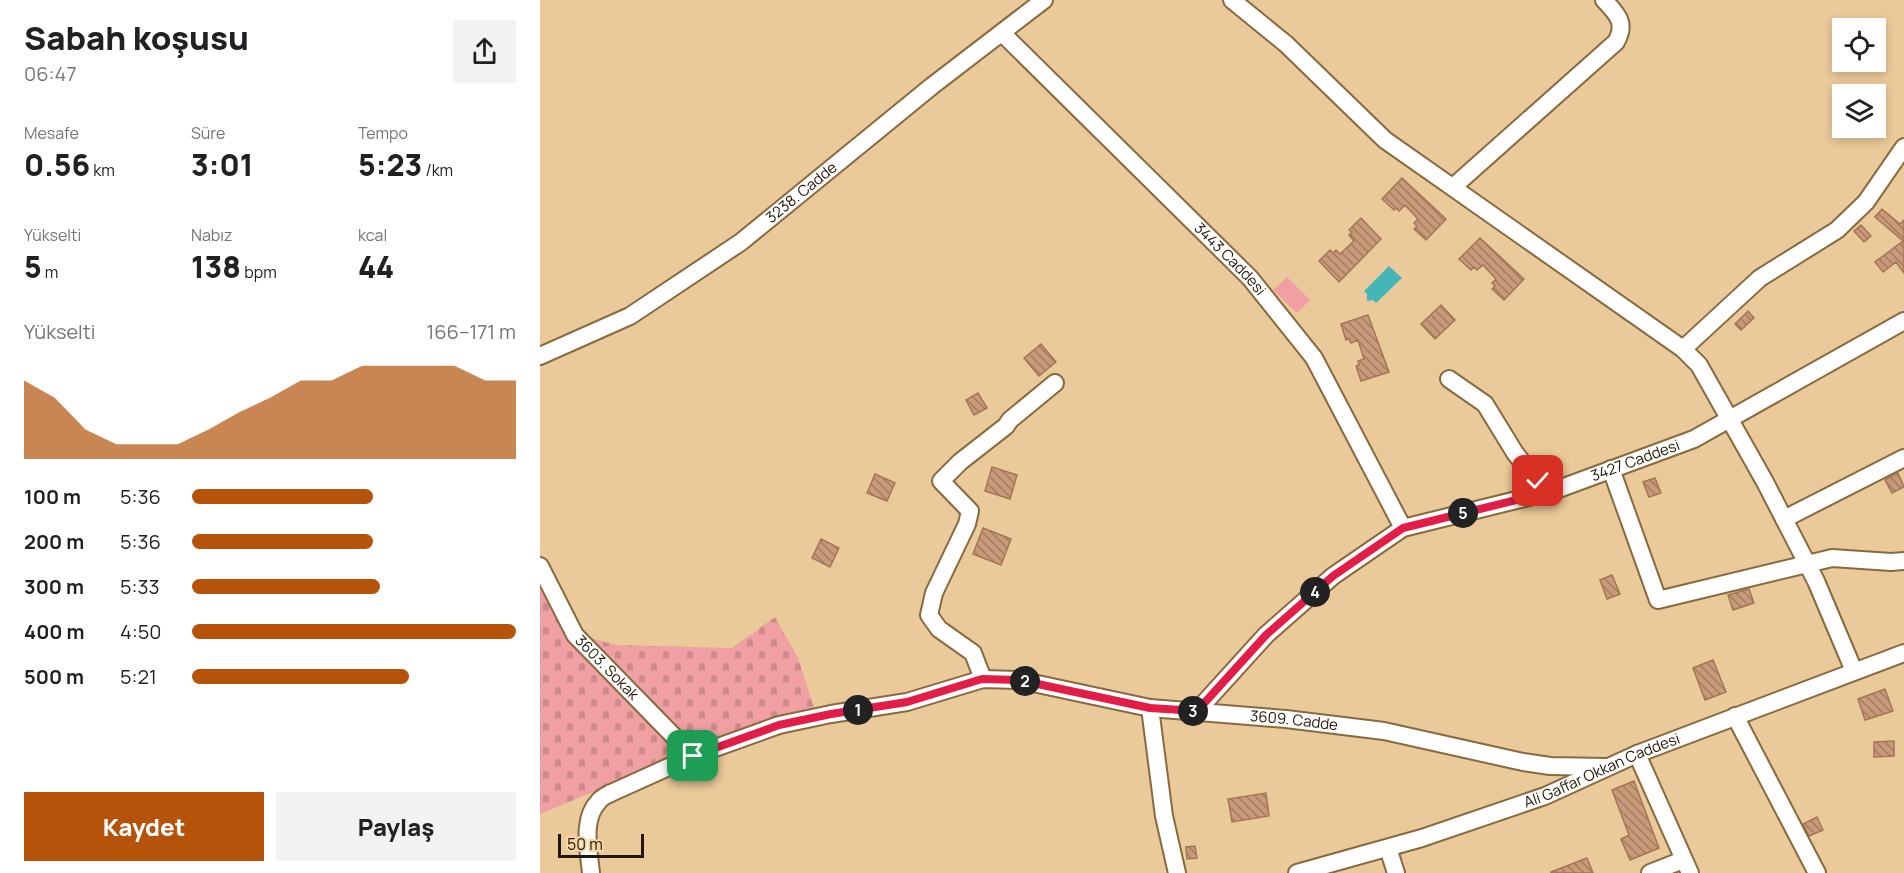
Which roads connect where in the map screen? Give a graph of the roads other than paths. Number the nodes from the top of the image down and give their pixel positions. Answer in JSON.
{"nodes":[{"id":1,"x":1044,"y":0,"type":"edge"},
{"id":2,"x":1232,"y":0,"type":"edge"},
{"id":3,"x":1604,"y":0,"type":"edge"},
{"id":4,"x":1002,"y":33,"type":"junction"},
{"id":5,"x":1904,"y":147,"type":"edge"},
{"id":6,"x":1453,"y":187,"type":"junction"},
{"id":7,"x":1904,"y":321,"type":"edge"},
{"id":8,"x":1683,"y":349,"type":"junction"},
{"id":9,"x":540,"y":356,"type":"edge"},
{"id":10,"x":1449,"y":379,"type":"dead end"},
{"id":11,"x":1055,"y":382,"type":"dead end"},
{"id":12,"x":1730,"y":418,"type":"junction"},
{"id":13,"x":1904,"y":459,"type":"edge"},
{"id":14,"x":1611,"y":469,"type":"junction"},
{"id":15,"x":1553,"y":491,"type":"junction"},
{"id":16,"x":1784,"y":519,"type":"junction"},
{"id":17,"x":1403,"y":528,"type":"junction"},
{"id":18,"x":1904,"y":561,"type":"edge"},
{"id":19,"x":1807,"y":564,"type":"junction"},
{"id":20,"x":540,"y":566,"type":"edge"},
{"id":21,"x":1904,"y":653,"type":"edge"},
{"id":22,"x":1854,"y":671,"type":"junction"},
{"id":23,"x":982,"y":679,"type":"junction"},
{"id":24,"x":1150,"y":708,"type":"junction"},
{"id":25,"x":1197,"y":711,"type":"junction"},
{"id":26,"x":1735,"y":716,"type":"junction"},
{"id":27,"x":1637,"y":754,"type":"junction"},
{"id":28,"x":693,"y":756,"type":"junction"},
{"id":29,"x":1605,"y":767,"type":"junction"},
{"id":30,"x":1388,"y":848,"type":"junction"},
{"id":31,"x":1686,"y":867,"type":"edge"},
{"id":32,"x":591,"y":873,"type":"edge"},
{"id":33,"x":1177,"y":873,"type":"edge"},
{"id":34,"x":1297,"y":873,"type":"edge"},
{"id":35,"x":1396,"y":873,"type":"edge"},
{"id":36,"x":1650,"y":873,"type":"edge"},
{"id":37,"x":1816,"y":873,"type":"edge"}],
"edges":[{"from":1,"to":4,"type":"street","name":"3238. Cadde"},
{"from":2,"to":6,"type":"street"},
{"from":3,"to":6,"type":"street"},
{"from":4,"to":9,"type":"street","name":"3238. Cadde"},
{"from":4,"to":17,"type":"street","name":"3443 Caddesi"},
{"from":5,"to":8,"type":"street"},
{"from":6,"to":8,"type":"street"},
{"from":7,"to":12,"type":"street","name":"3427 Caddesi"},
{"from":8,"to":12,"type":"street"},
{"from":10,"to":15,"type":"street"},
{"from":11,"to":23,"type":"street"},
{"from":12,"to":14,"type":"street","name":"3427 Caddesi"},
{"from":12,"to":16,"type":"street"},
{"from":13,"to":16,"type":"street"},
{"from":14,"to":15,"type":"street","name":"3427 Caddesi"},
{"from":14,"to":19,"type":"street"},
{"from":15,"to":17,"type":"street","name":"3427 Caddesi"},
{"from":16,"to":19,"type":"street"},
{"from":17,"to":25,"type":"street","name":"3427 Caddesi"},
{"from":18,"to":19,"type":"street"},
{"from":19,"to":22,"type":"street"},
{"from":20,"to":28,"type":"street","name":"3603. Sokak"},
{"from":21,"to":22,"type":"street","name":"Ali Gaffar Okkan Caddesi"},
{"from":22,"to":26,"type":"street","name":"Ali Gaffar Okkan Caddesi"},
{"from":23,"to":24,"type":"street","name":"3609. Cadde"},
{"from":23,"to":28,"type":"street","name":"3609. Cadde"},
{"from":24,"to":25,"type":"street","name":"3609. Cadde"},
{"from":24,"to":33,"type":"street"},
{"from":25,"to":29,"type":"street","name":"3609. Cadde"},
{"from":26,"to":27,"type":"street","name":"Ali Gaffar Okkan Caddesi"},
{"from":26,"to":37,"type":"street"},
{"from":27,"to":29,"type":"street","name":"Ali Gaffar Okkan Caddesi"},
{"from":27,"to":31,"type":"street"},
{"from":28,"to":32,"type":"street","name":"3609. Cadde"},
{"from":29,"to":30,"type":"street","name":"Ali Gaffar Okkan Caddesi"},
{"from":30,"to":34,"type":"street","name":"Ali Gaffar Okkan Caddesi"},
{"from":30,"to":35,"type":"street"},
{"from":31,"to":36,"type":"street"}]}
